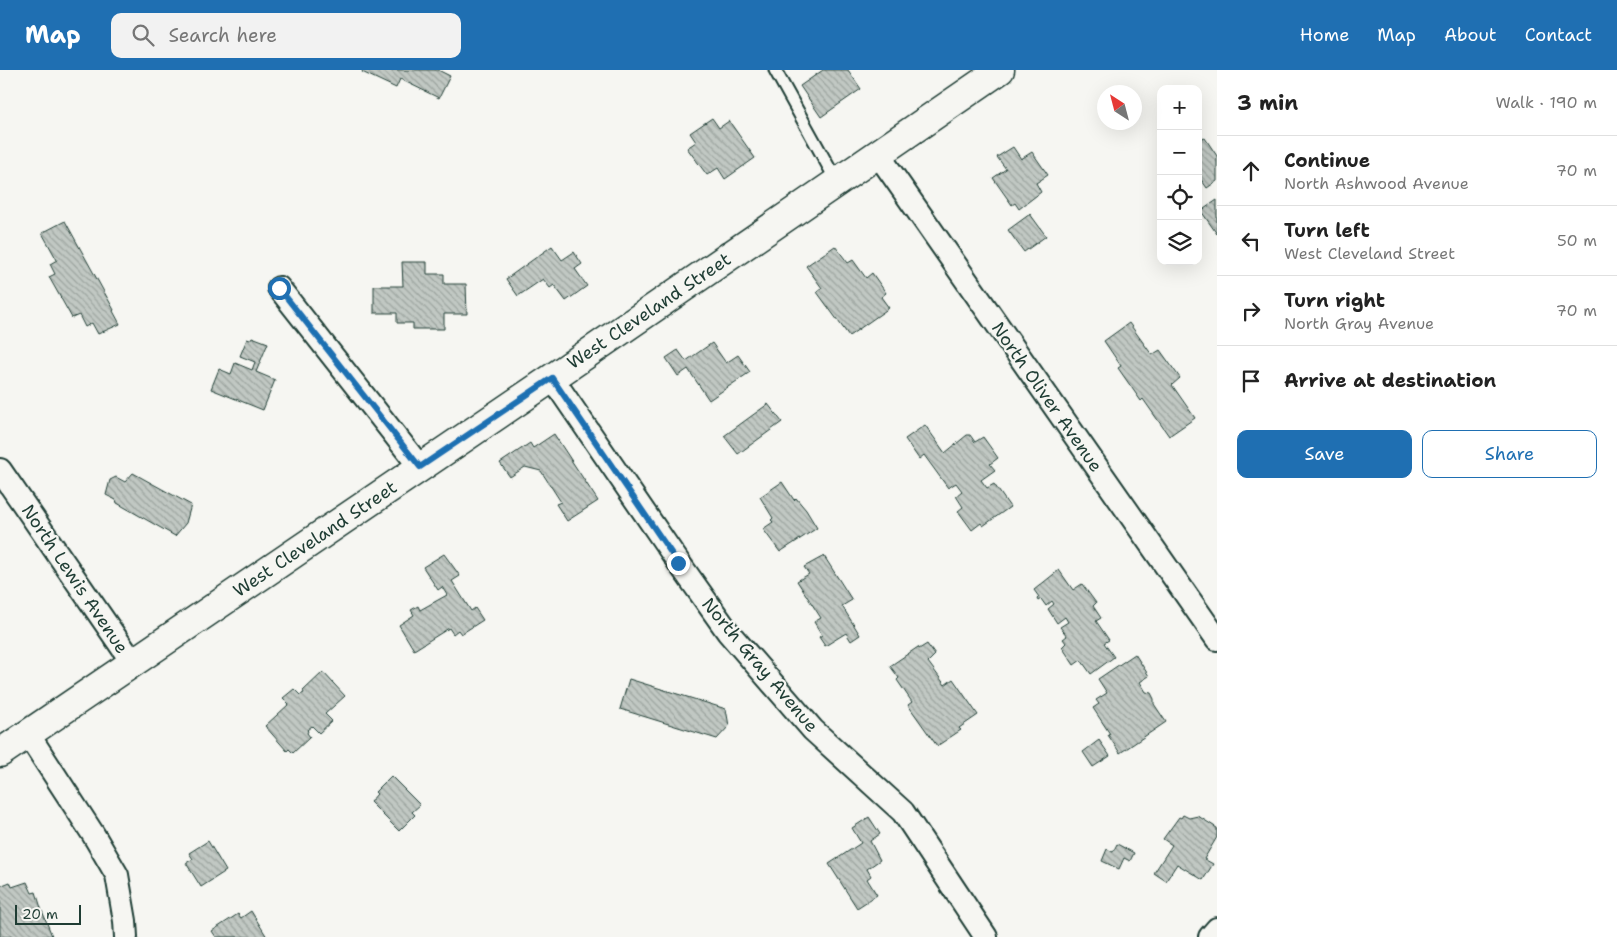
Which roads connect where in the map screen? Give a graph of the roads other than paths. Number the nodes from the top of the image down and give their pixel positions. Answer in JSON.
{"nodes":[{"id":1,"x":774,"y":70,"type":"edge"},
{"id":2,"x":1000,"y":70,"type":"edge"},
{"id":3,"x":878,"y":154,"type":"junction"},
{"id":4,"x":837,"y":182,"type":"junction"},
{"id":5,"x":279,"y":288,"type":"dead end"},
{"id":6,"x":552,"y":378,"type":"junction"},
{"id":7,"x":420,"y":467,"type":"junction"},
{"id":8,"x":0,"y":470,"type":"edge"},
{"id":9,"x":1217,"y":639,"type":"edge"},
{"id":10,"x":132,"y":663,"type":"junction"},
{"id":11,"x":28,"y":734,"type":"junction"},
{"id":12,"x":0,"y":753,"type":"edge"},
{"id":13,"x":1217,"y":929,"type":"edge"},
{"id":14,"x":126,"y":937,"type":"edge"},
{"id":15,"x":986,"y":937,"type":"edge"},
{"id":16,"x":1210,"y":937,"type":"edge"}],
"edges":[{"from":1,"to":4,"type":"lane"},
{"from":2,"to":3,"type":"street","name":"West Cleveland Street"},
{"from":3,"to":4,"type":"street","name":"West Cleveland Street"},
{"from":3,"to":9,"type":"street","name":"North Oliver Avenue"},
{"from":4,"to":6,"type":"street","name":"West Cleveland Street"},
{"from":5,"to":7,"type":"street"},
{"from":6,"to":7,"type":"street","name":"West Cleveland Street"},
{"from":6,"to":15,"type":"street","name":"North Gray Avenue"},
{"from":7,"to":10,"type":"street","name":"West Cleveland Street"},
{"from":8,"to":10,"type":"street","name":"North Lewis Avenue"},
{"from":10,"to":11,"type":"street","name":"West Cleveland Street"},
{"from":11,"to":12,"type":"street","name":"West Cleveland Street"},
{"from":11,"to":14,"type":"street"},
{"from":13,"to":16,"type":"street"}]}
